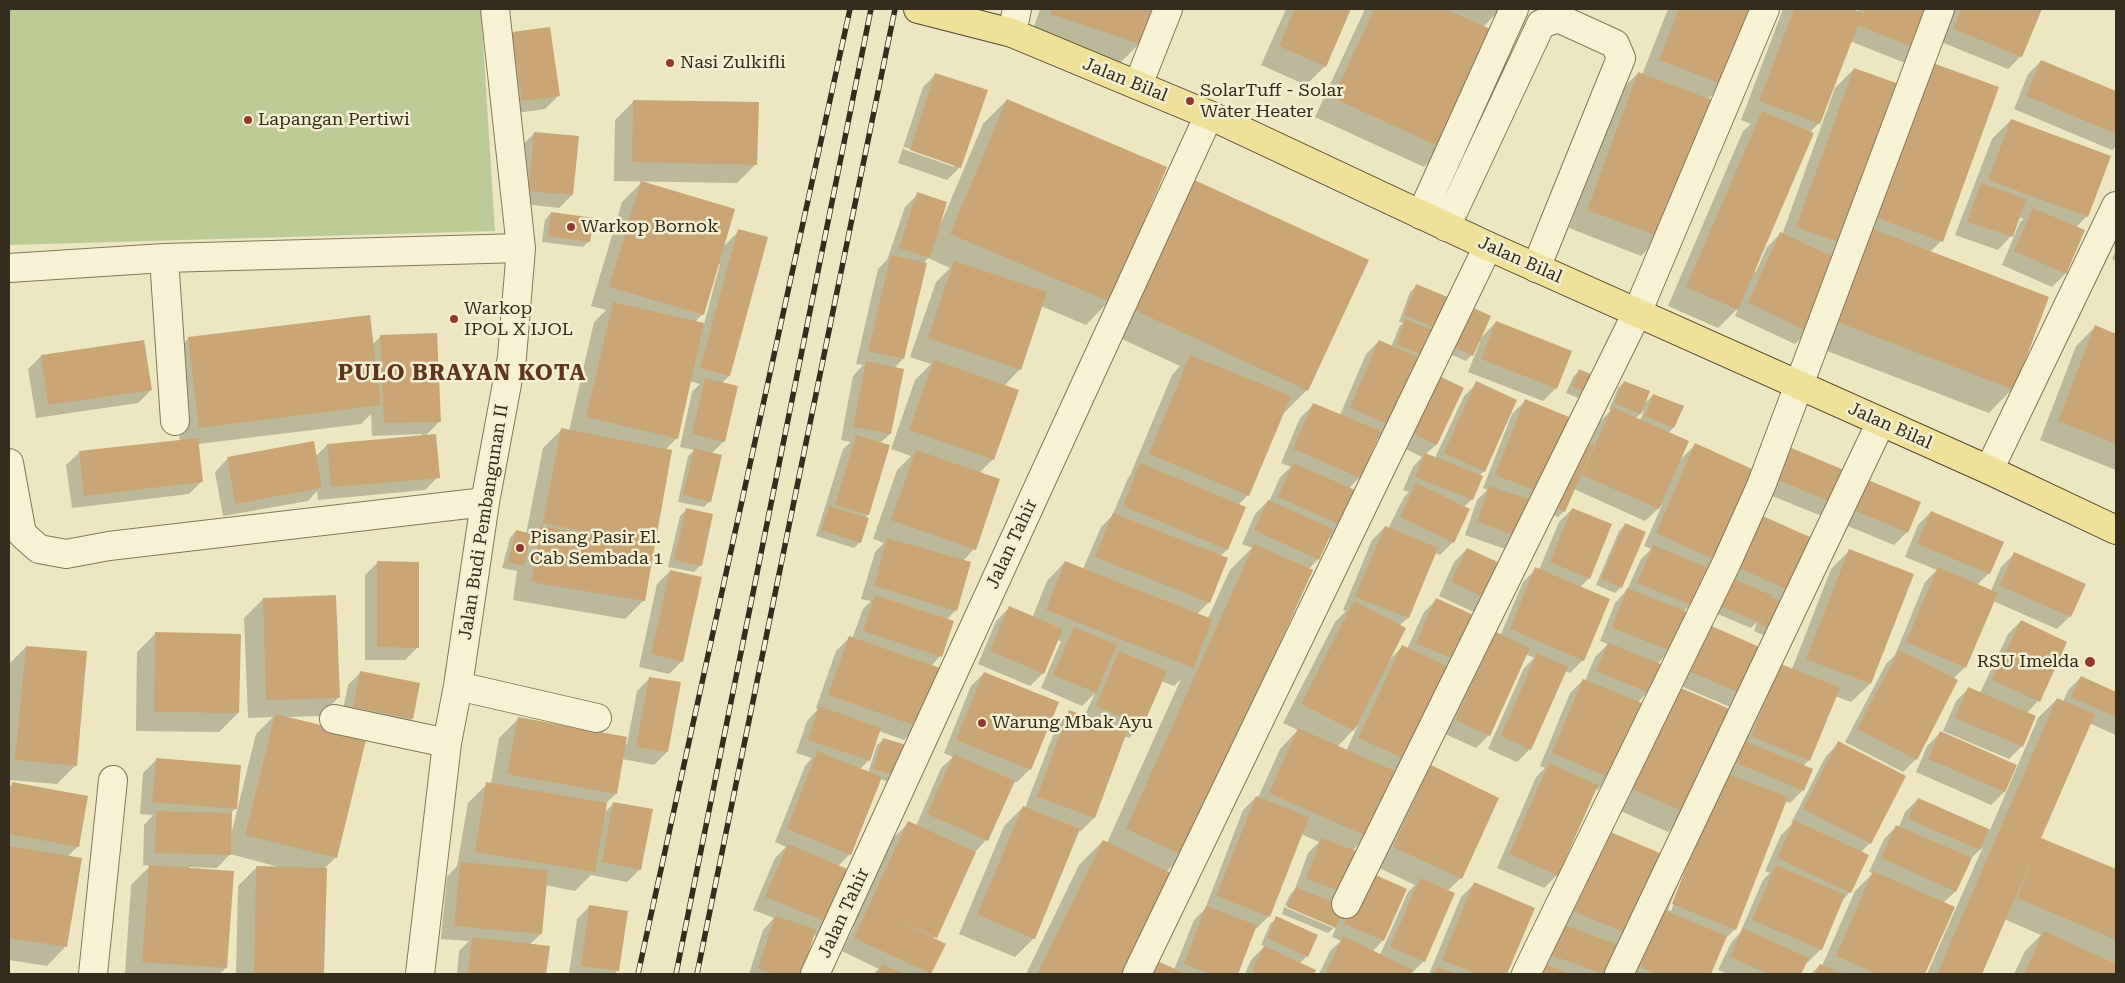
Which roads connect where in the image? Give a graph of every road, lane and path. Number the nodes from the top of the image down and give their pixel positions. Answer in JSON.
{"nodes":[{"id":1,"x":495,"y":9,"type":"edge"},
{"id":2,"x":918,"y":9,"type":"edge"},
{"id":3,"x":1168,"y":9,"type":"edge"},
{"id":4,"x":1514,"y":9,"type":"edge"},
{"id":5,"x":1765,"y":9,"type":"edge"},
{"id":6,"x":1940,"y":9,"type":"edge"},
{"id":7,"x":1014,"y":21,"type":"edge"},
{"id":8,"x":1138,"y":85,"type":"junction"},
{"id":9,"x":1209,"y":115,"type":"junction"},
{"id":10,"x":2116,"y":206,"type":"edge"},
{"id":11,"x":1421,"y":214,"type":"junction"},
{"id":12,"x":1446,"y":227,"type":"junction"},
{"id":13,"x":1488,"y":246,"type":"junction"},
{"id":14,"x":521,"y":248,"type":"junction"},
{"id":15,"x":164,"y":258,"type":"junction"},
{"id":16,"x":9,"y":268,"type":"edge"},
{"id":17,"x":1536,"y":268,"type":"junction"},
{"id":18,"x":1637,"y":313,"type":"junction"},
{"id":19,"x":1800,"y":386,"type":"junction"},
{"id":20,"x":175,"y":421,"type":"dead end"},
{"id":21,"x":1881,"y":422,"type":"junction"},
{"id":22,"x":9,"y":463,"type":"edge"},
{"id":23,"x":1989,"y":470,"type":"junction"},
{"id":24,"x":484,"y":502,"type":"junction"},
{"id":25,"x":2116,"y":530,"type":"edge"},
{"id":26,"x":458,"y":686,"type":"junction"},
{"id":27,"x":334,"y":718,"type":"dead end"},
{"id":28,"x":597,"y":718,"type":"dead end"},
{"id":29,"x":447,"y":743,"type":"junction"},
{"id":30,"x":113,"y":780,"type":"dead end"},
{"id":31,"x":1346,"y":904,"type":"dead end"},
{"id":32,"x":93,"y":974,"type":"edge"},
{"id":33,"x":420,"y":974,"type":"edge"},
{"id":34,"x":815,"y":974,"type":"edge"},
{"id":35,"x":1137,"y":974,"type":"edge"},
{"id":36,"x":1526,"y":974,"type":"edge"},
{"id":37,"x":1619,"y":974,"type":"edge"}],
"edges":[{"from":1,"to":14,"type":"street","name":"Jalan Budi Pembangunan II"},
{"from":2,"to":7,"type":"main road","name":"Jalan Bilal"},
{"from":3,"to":8,"type":"street"},
{"from":4,"to":11,"type":"street"},
{"from":5,"to":18,"type":"street"},
{"from":6,"to":19,"type":"street"},
{"from":7,"to":8,"type":"main road","name":"Jalan Bilal"},
{"from":8,"to":9,"type":"main road","name":"Jalan Bilal"},
{"from":9,"to":11,"type":"main road","name":"Jalan Bilal"},
{"from":9,"to":34,"type":"street","name":"Jalan Tahir"},
{"from":10,"to":23,"type":"street"},
{"from":11,"to":12,"type":"main road","name":"Jalan Bilal"},
{"from":12,"to":13,"type":"main road","name":"Jalan Bilal"},
{"from":12,"to":17,"type":"street"},
{"from":13,"to":17,"type":"main road","name":"Jalan Bilal"},
{"from":13,"to":35,"type":"street"},
{"from":14,"to":15,"type":"street"},
{"from":14,"to":24,"type":"street","name":"Jalan Budi Pembangunan II"},
{"from":15,"to":16,"type":"street"},
{"from":15,"to":20,"type":"street"},
{"from":17,"to":18,"type":"main road","name":"Jalan Bilal"},
{"from":18,"to":19,"type":"main road","name":"Jalan Bilal"},
{"from":18,"to":31,"type":"street"},
{"from":19,"to":21,"type":"main road","name":"Jalan Bilal"},
{"from":19,"to":36,"type":"street"},
{"from":21,"to":23,"type":"main road","name":"Jalan Bilal"},
{"from":21,"to":37,"type":"street"},
{"from":22,"to":24,"type":"street"},
{"from":23,"to":25,"type":"main road","name":"Jalan Bilal"},
{"from":24,"to":26,"type":"street","name":"Jalan Budi Pembangunan II"},
{"from":26,"to":28,"type":"street"},
{"from":26,"to":29,"type":"street","name":"Jalan Budi Pembangunan II"},
{"from":27,"to":29,"type":"street"},
{"from":29,"to":33,"type":"street","name":"Jalan Budi Pembangunan II"},
{"from":30,"to":32,"type":"street"}]}
